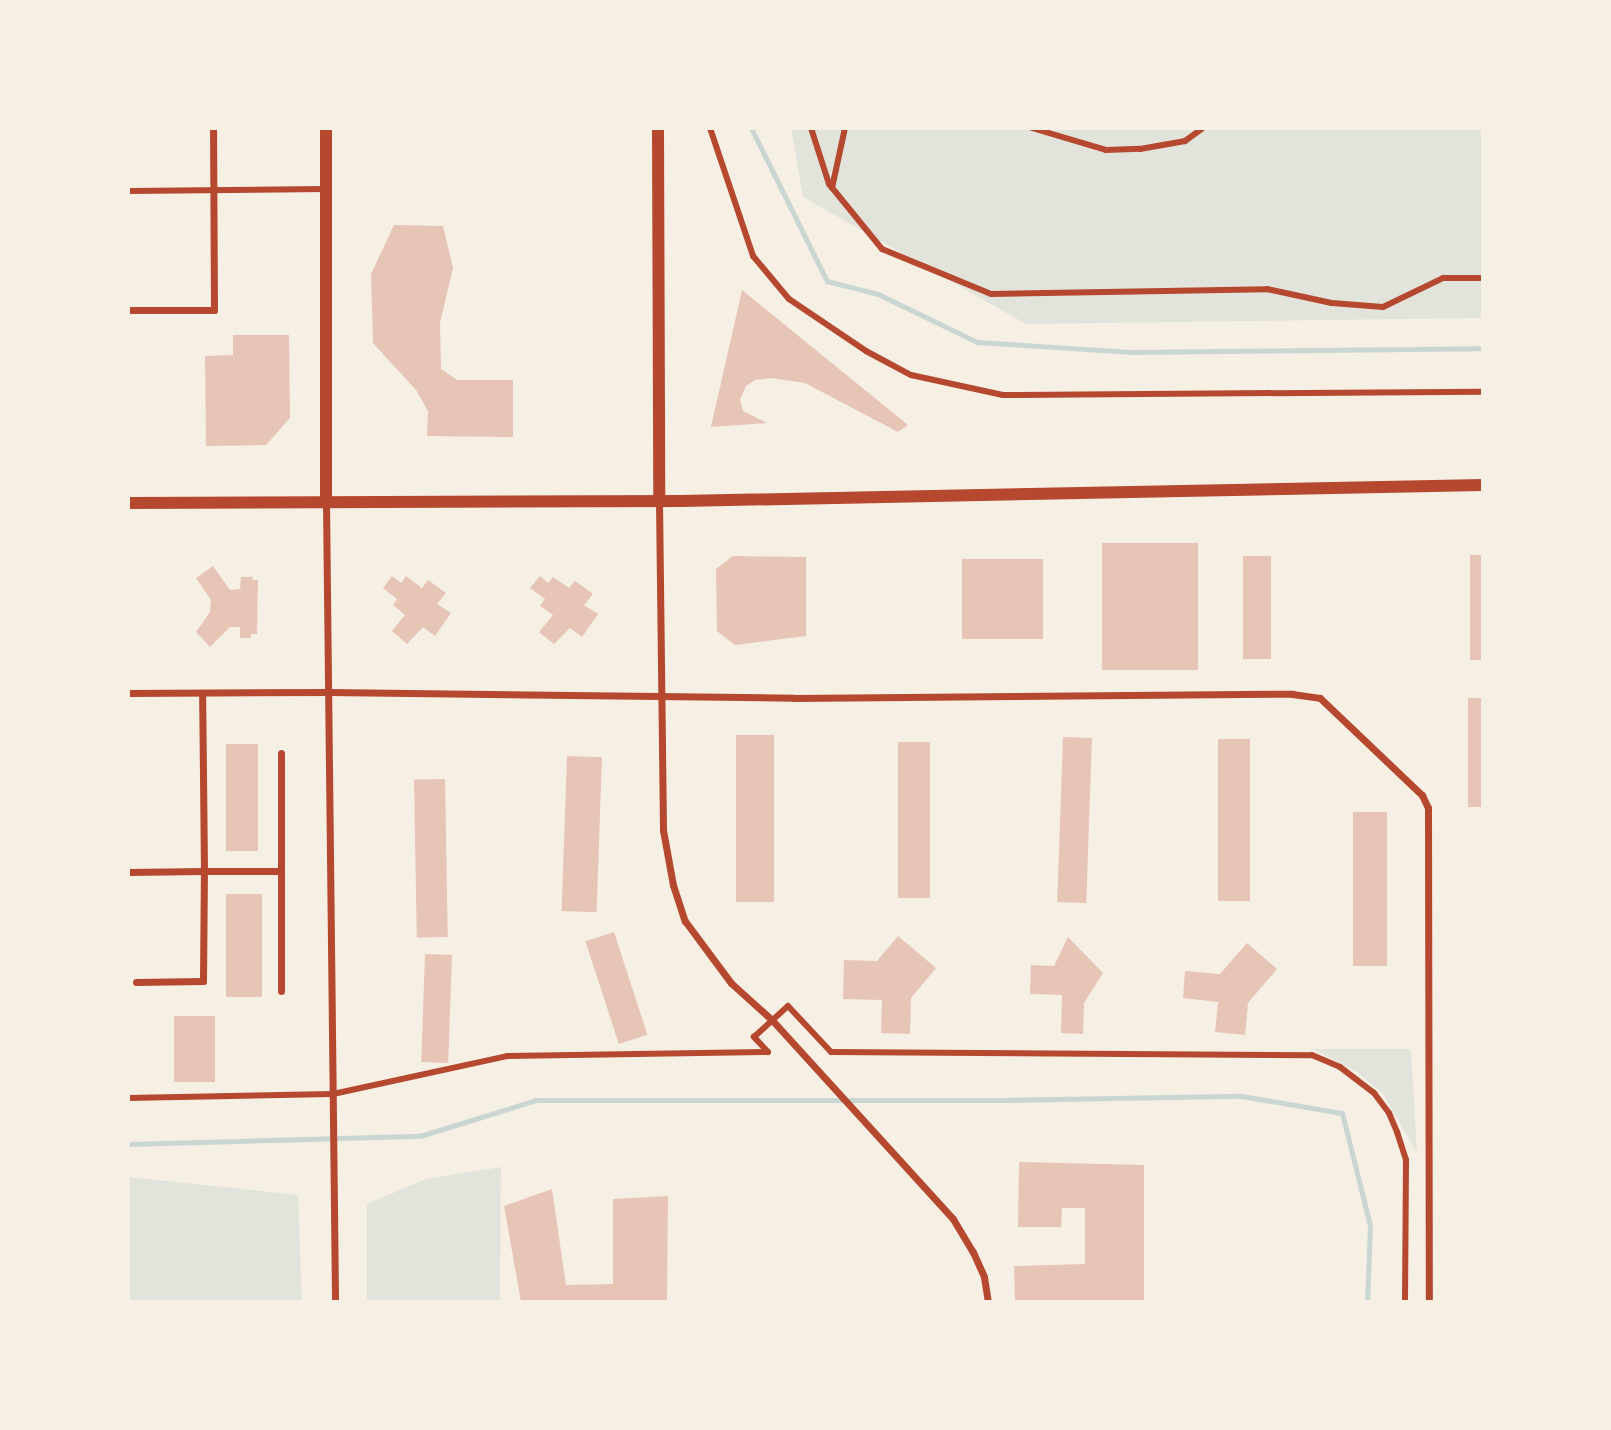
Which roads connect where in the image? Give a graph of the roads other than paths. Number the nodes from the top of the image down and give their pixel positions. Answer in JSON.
{"nodes":[{"id":1,"x":214,"y":128,"type":"edge"},
{"id":2,"x":326,"y":128,"type":"edge"},
{"id":3,"x":658,"y":128,"type":"edge"},
{"id":4,"x":710,"y":128,"type":"edge"},
{"id":5,"x":811,"y":128,"type":"edge"},
{"id":6,"x":845,"y":128,"type":"edge"},
{"id":7,"x":1032,"y":128,"type":"edge"},
{"id":8,"x":1203,"y":128,"type":"edge"},
{"id":9,"x":832,"y":188,"type":"junction"},
{"id":10,"x":326,"y":189,"type":"junction"},
{"id":11,"x":214,"y":190,"type":"junction"},
{"id":12,"x":128,"y":191,"type":"edge"},
{"id":13,"x":1483,"y":278,"type":"edge"},
{"id":14,"x":128,"y":310,"type":"edge"},
{"id":15,"x":1483,"y":392,"type":"edge"},
{"id":16,"x":1483,"y":485,"type":"edge"},
{"id":17,"x":659,"y":501,"type":"junction"},
{"id":18,"x":128,"y":503,"type":"edge"},
{"id":19,"x":326,"y":503,"type":"junction"},
{"id":20,"x":328,"y":692,"type":"junction"},
{"id":21,"x":128,"y":693,"type":"edge"},
{"id":22,"x":202,"y":693,"type":"junction"},
{"id":23,"x":661,"y":698,"type":"junction"},
{"id":24,"x":281,"y":753,"type":"dead end"},
{"id":25,"x":204,"y":871,"type":"junction"},
{"id":26,"x":281,"y":871,"type":"junction"},
{"id":27,"x":128,"y":872,"type":"edge"},
{"id":28,"x":136,"y":982,"type":"dead end"},
{"id":29,"x":281,"y":991,"type":"dead end"},
{"id":30,"x":772,"y":1020,"type":"junction"},
{"id":31,"x":333,"y":1094,"type":"junction"},
{"id":32,"x":128,"y":1098,"type":"edge"},
{"id":33,"x":335,"y":1302,"type":"edge"},
{"id":34,"x":988,"y":1302,"type":"edge"},
{"id":35,"x":1405,"y":1302,"type":"edge"},
{"id":36,"x":1429,"y":1302,"type":"edge"}],
"edges":[{"from":1,"to":11,"type":"street"},
{"from":2,"to":10,"type":"street"},
{"from":3,"to":17,"type":"street"},
{"from":4,"to":15,"type":"street"},
{"from":5,"to":9,"type":"street"},
{"from":6,"to":9,"type":"street"},
{"from":7,"to":8,"type":"street"},
{"from":9,"to":13,"type":"street"},
{"from":10,"to":11,"type":"street"},
{"from":10,"to":19,"type":"street"},
{"from":11,"to":12,"type":"street"},
{"from":11,"to":14,"type":"street"},
{"from":16,"to":17,"type":"street"},
{"from":17,"to":19,"type":"street"},
{"from":17,"to":23,"type":"street"},
{"from":18,"to":19,"type":"street"},
{"from":19,"to":20,"type":"street"},
{"from":20,"to":22,"type":"street"},
{"from":20,"to":23,"type":"street"},
{"from":20,"to":31,"type":"street"},
{"from":21,"to":22,"type":"street"},
{"from":22,"to":25,"type":"street"},
{"from":23,"to":30,"type":"street"},
{"from":23,"to":36,"type":"street"},
{"from":24,"to":26,"type":"street"},
{"from":25,"to":26,"type":"street"},
{"from":25,"to":27,"type":"street"},
{"from":25,"to":28,"type":"street"},
{"from":26,"to":29,"type":"street"},
{"from":30,"to":31,"type":"street"},
{"from":30,"to":34,"type":"street"},
{"from":30,"to":35,"type":"street"},
{"from":31,"to":32,"type":"street"},
{"from":31,"to":33,"type":"street"}]}
